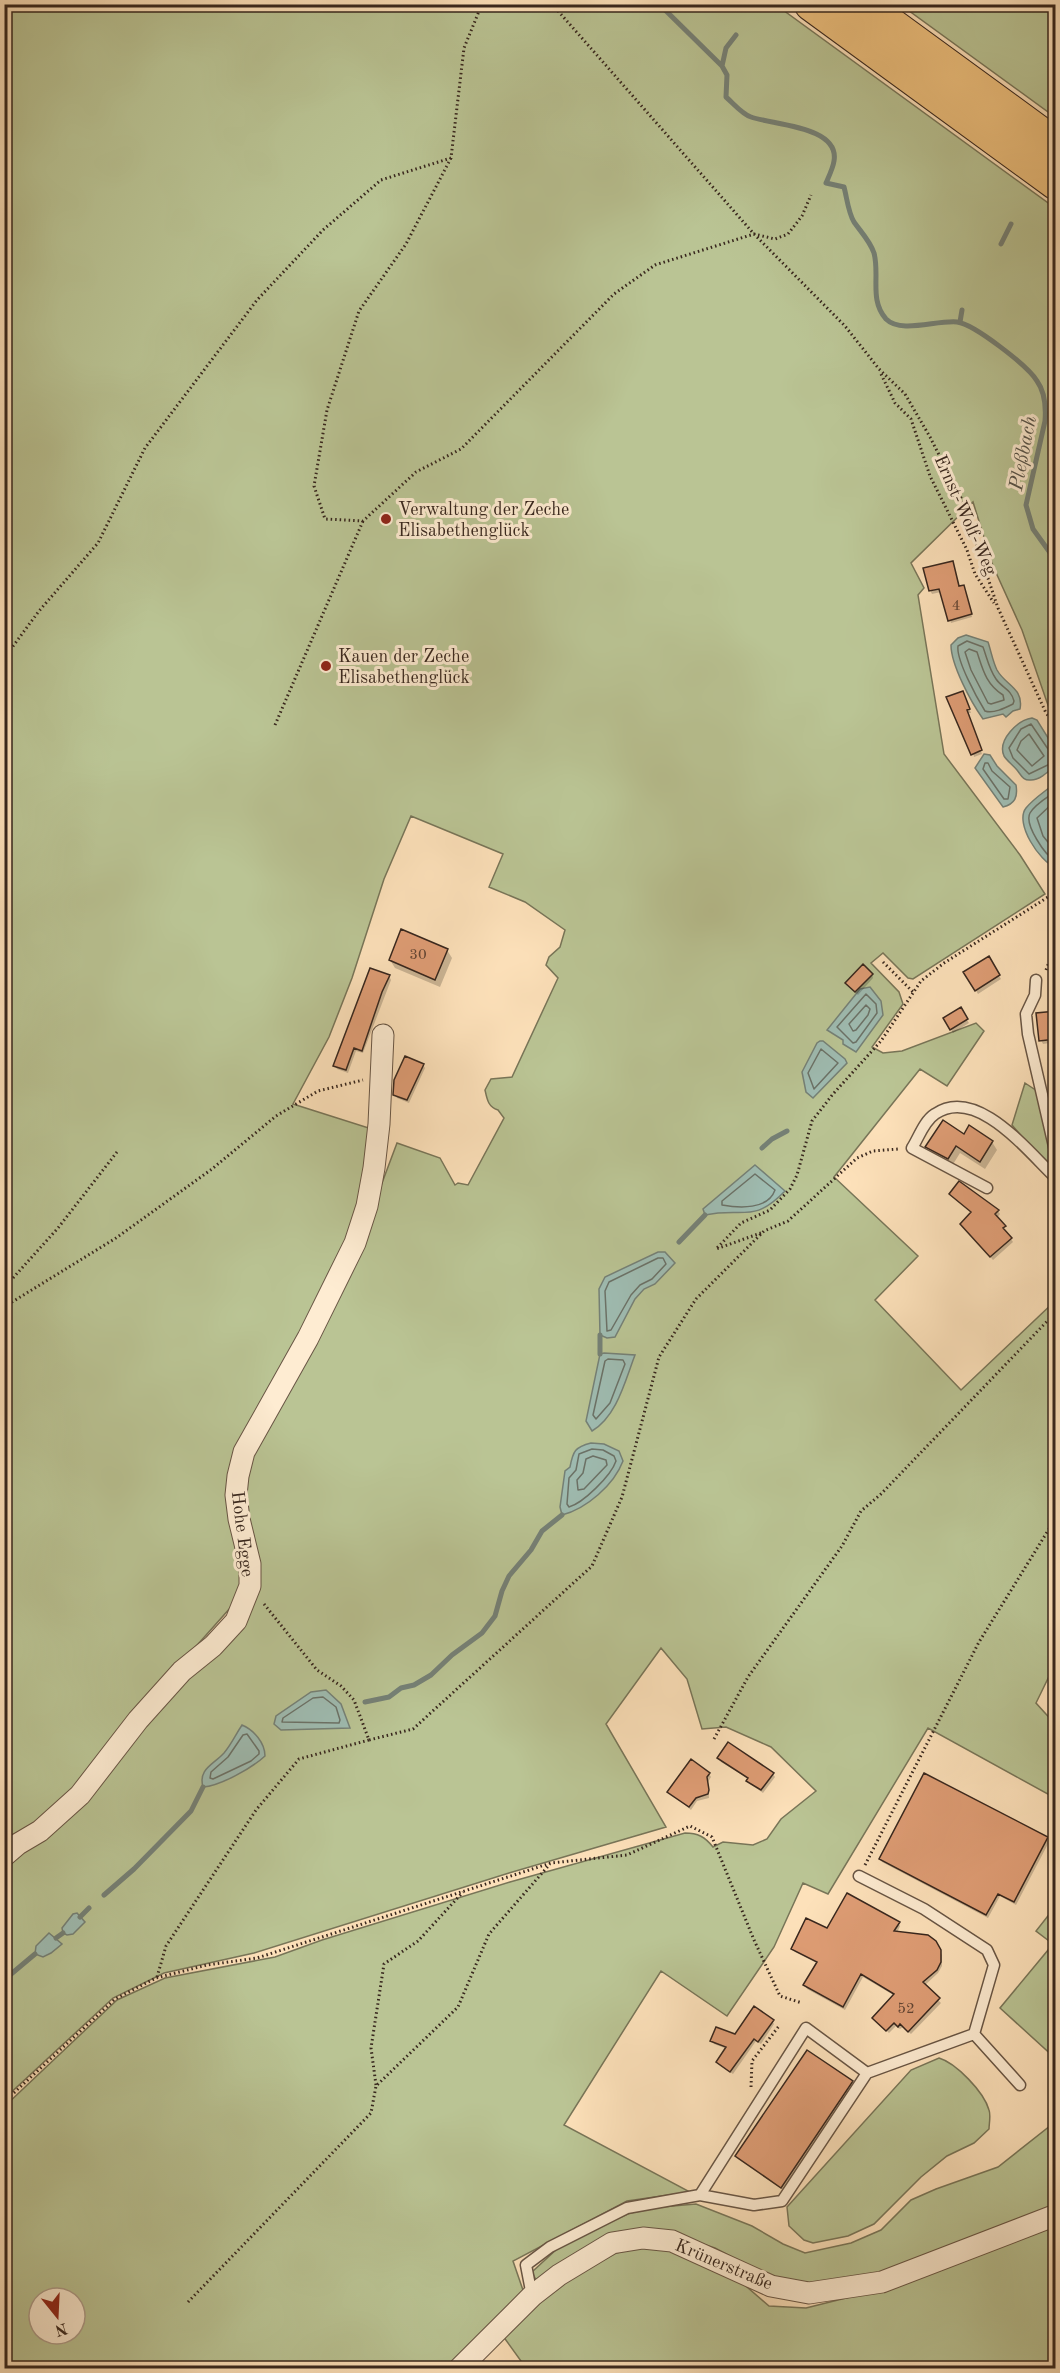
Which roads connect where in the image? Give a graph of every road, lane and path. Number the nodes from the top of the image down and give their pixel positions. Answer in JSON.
{"nodes":[{"id":1,"x":482,"y":4,"type":"edge"},
{"id":2,"x":552,"y":4,"type":"edge"},
{"id":3,"x":811,"y":4,"type":"edge"},
{"id":4,"x":863,"y":4,"type":"edge"},
{"id":5,"x":1056,"y":145,"type":"edge"},
{"id":6,"x":451,"y":158,"type":"junction"},
{"id":7,"x":1056,"y":183,"type":"edge"},
{"id":8,"x":811,"y":195,"type":"dead end"},
{"id":9,"x":753,"y":234,"type":"junction"},
{"id":10,"x":879,"y":369,"type":"junction"},
{"id":11,"x":363,"y":521,"type":"junction"},
{"id":12,"x":998,"y":608,"type":"junction"},
{"id":13,"x":4,"y":662,"type":"edge"},
{"id":14,"x":275,"y":725,"type":"dead end"},
{"id":15,"x":1056,"y":725,"type":"edge"},
{"id":16,"x":1056,"y":892,"type":"edge"},
{"id":17,"x":1056,"y":944,"type":"edge"},
{"id":18,"x":883,"y":962,"type":"dead end"},
{"id":19,"x":1046,"y":971,"type":"dead end"},
{"id":20,"x":1036,"y":980,"type":"dead end"},
{"id":21,"x":914,"y":993,"type":"junction"},
{"id":22,"x":383,"y":1035,"type":"dead end"},
{"id":23,"x":382,"y":1075,"type":"junction"},
{"id":24,"x":912,"y":1148,"type":"junction"},
{"id":25,"x":117,"y":1152,"type":"dead end"},
{"id":26,"x":1056,"y":1155,"type":"edge"},
{"id":27,"x":1056,"y":1178,"type":"edge"},
{"id":28,"x":987,"y":1188,"type":"dead end"},
{"id":29,"x":764,"y":1232,"type":"junction"},
{"id":30,"x":4,"y":1288,"type":"edge"},
{"id":31,"x":4,"y":1307,"type":"edge"},
{"id":32,"x":1056,"y":1312,"type":"edge"},
{"id":33,"x":1056,"y":1514,"type":"edge"},
{"id":34,"x":250,"y":1586,"type":"junction"},
{"id":35,"x":714,"y":1739,"type":"dead end"},
{"id":36,"x":369,"y":1740,"type":"junction"},
{"id":37,"x":4,"y":1856,"type":"edge"},
{"id":38,"x":551,"y":1863,"type":"junction"},
{"id":39,"x":859,"y":1876,"type":"joint"},
{"id":40,"x":464,"y":1891,"type":"junction"},
{"id":41,"x":156,"y":1978,"type":"junction"},
{"id":42,"x":802,"y":2003,"type":"dead end"},
{"id":43,"x":779,"y":2026,"type":"dead end"},
{"id":44,"x":974,"y":2034,"type":"junction"},
{"id":45,"x":867,"y":2073,"type":"junction"},
{"id":46,"x":1020,"y":2085,"type":"dead end"},
{"id":47,"x":376,"y":2086,"type":"junction"},
{"id":48,"x":4,"y":2102,"type":"edge"},
{"id":49,"x":749,"y":2118,"type":"junction"},
{"id":50,"x":700,"y":2195,"type":"junction"},
{"id":51,"x":1056,"y":2214,"type":"edge"},
{"id":52,"x":532,"y":2296,"type":"junction"},
{"id":53,"x":188,"y":2302,"type":"dead end"},
{"id":54,"x":460,"y":2368,"type":"edge"}],
"edges":[{"from":1,"to":6,"type":"path"},
{"from":2,"to":9,"type":"path"},
{"from":3,"to":7,"type":"highway"},
{"from":4,"to":5,"type":"highway"},
{"from":6,"to":11,"type":"path"},
{"from":6,"to":13,"type":"path"},
{"from":8,"to":9,"type":"path"},
{"from":9,"to":10,"type":"path"},
{"from":9,"to":11,"type":"path"},
{"from":10,"to":12,"type":"path","name":"Ernst-Wolf-Weg"},
{"from":10,"to":12,"type":"path"},
{"from":11,"to":14,"type":"path"},
{"from":12,"to":15,"type":"path"},
{"from":16,"to":21,"type":"path"},
{"from":17,"to":19,"type":"path"},
{"from":18,"to":21,"type":"path"},
{"from":20,"to":26,"type":"lane"},
{"from":21,"to":29,"type":"path"},
{"from":22,"to":23,"type":"street","name":"Hohe Egge"},
{"from":23,"to":31,"type":"path"},
{"from":23,"to":34,"type":"street","name":"Hohe Egge"},
{"from":24,"to":27,"type":"lane"},
{"from":24,"to":28,"type":"lane"},
{"from":24,"to":29,"type":"path"},
{"from":25,"to":30,"type":"path"},
{"from":29,"to":36,"type":"path"},
{"from":32,"to":35,"type":"path"},
{"from":33,"to":39,"type":"path"},
{"from":34,"to":36,"type":"path"},
{"from":34,"to":37,"type":"street","name":"Hohe Egge"},
{"from":36,"to":41,"type":"path"},
{"from":38,"to":40,"type":"path"},
{"from":38,"to":42,"type":"path"},
{"from":38,"to":47,"type":"path"},
{"from":39,"to":44,"type":"lane"},
{"from":40,"to":41,"type":"path"},
{"from":40,"to":47,"type":"path"},
{"from":41,"to":48,"type":"path"},
{"from":43,"to":49,"type":"path"},
{"from":44,"to":45,"type":"lane"},
{"from":44,"to":46,"type":"lane"},
{"from":45,"to":49,"type":"lane"},
{"from":45,"to":50,"type":"lane"},
{"from":47,"to":53,"type":"path"},
{"from":49,"to":50,"type":"lane"},
{"from":50,"to":52,"type":"lane"},
{"from":51,"to":52,"type":"street","name":"Krünerstraße"},
{"from":52,"to":54,"type":"street","name":"Krünerstraße"}]}
